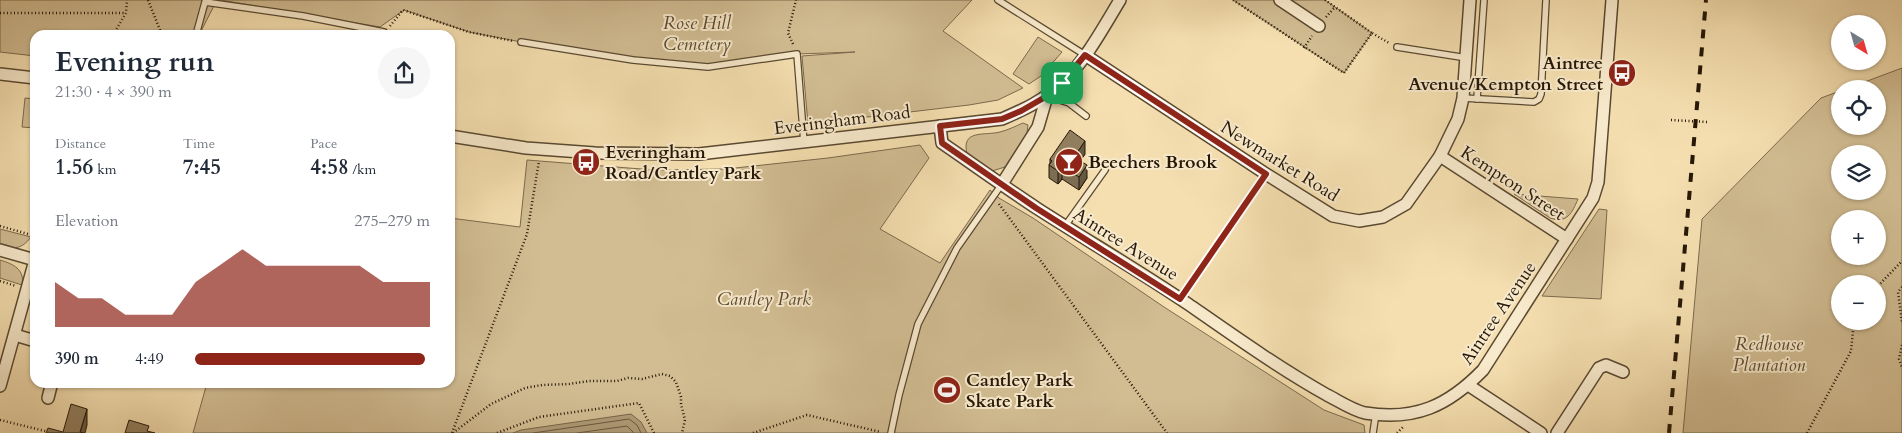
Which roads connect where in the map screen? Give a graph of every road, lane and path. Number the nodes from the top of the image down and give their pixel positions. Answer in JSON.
{"nodes":[{"id":1,"x":127,"y":0,"type":"edge"},
{"id":2,"x":148,"y":0,"type":"edge"},
{"id":3,"x":796,"y":0,"type":"edge"},
{"id":4,"x":998,"y":0,"type":"edge"},
{"id":5,"x":1120,"y":0,"type":"edge"},
{"id":6,"x":1233,"y":0,"type":"edge"},
{"id":7,"x":1280,"y":0,"type":"edge"},
{"id":8,"x":1325,"y":0,"type":"edge"},
{"id":9,"x":1470,"y":0,"type":"edge"},
{"id":10,"x":1484,"y":0,"type":"edge"},
{"id":11,"x":1546,"y":0,"type":"edge"},
{"id":12,"x":1612,"y":0,"type":"edge"},
{"id":13,"x":0,"y":13,"type":"edge"},
{"id":14,"x":126,"y":13,"type":"junction"},
{"id":15,"x":1318,"y":26,"type":"dead end"},
{"id":16,"x":116,"y":30,"type":"edge"},
{"id":17,"x":160,"y":30,"type":"edge"},
{"id":18,"x":197,"y":30,"type":"edge"},
{"id":19,"x":374,"y":30,"type":"edge"},
{"id":20,"x":386,"y":30,"type":"edge"},
{"id":21,"x":1372,"y":32,"type":"junction"},
{"id":22,"x":521,"y":42,"type":"joint"},
{"id":23,"x":1396,"y":47,"type":"joint"},
{"id":24,"x":797,"y":54,"type":"junction"},
{"id":25,"x":1085,"y":55,"type":"junction"},
{"id":26,"x":1467,"y":58,"type":"junction"},
{"id":27,"x":0,"y":74,"type":"edge"},
{"id":28,"x":30,"y":77,"type":"edge"},
{"id":29,"x":1047,"y":96,"type":"junction"},
{"id":30,"x":1463,"y":98,"type":"junction"},
{"id":31,"x":1477,"y":99,"type":"junction"},
{"id":32,"x":1086,"y":116,"type":"dead end"},
{"id":33,"x":1671,"y":120,"type":"dead end"},
{"id":34,"x":1707,"y":122,"type":"dead end"},
{"id":35,"x":940,"y":126,"type":"junction"},
{"id":36,"x":455,"y":137,"type":"edge"},
{"id":37,"x":804,"y":143,"type":"junction"},
{"id":38,"x":538,"y":149,"type":"junction"},
{"id":39,"x":1440,"y":156,"type":"junction"},
{"id":40,"x":1105,"y":170,"type":"dead end"},
{"id":41,"x":1266,"y":174,"type":"junction"},
{"id":42,"x":1002,"y":184,"type":"junction"},
{"id":43,"x":993,"y":197,"type":"junction"},
{"id":44,"x":0,"y":226,"type":"edge"},
{"id":45,"x":1065,"y":226,"type":"junction"},
{"id":46,"x":30,"y":235,"type":"edge"},
{"id":47,"x":1567,"y":240,"type":"junction"},
{"id":48,"x":0,"y":250,"type":"edge"},
{"id":49,"x":30,"y":259,"type":"edge"},
{"id":50,"x":1902,"y":261,"type":"edge"},
{"id":51,"x":30,"y":278,"type":"edge"},
{"id":52,"x":1886,"y":278,"type":"edge"},
{"id":53,"x":1902,"y":287,"type":"edge"},
{"id":54,"x":1180,"y":299,"type":"junction"},
{"id":55,"x":1902,"y":322,"type":"edge"},
{"id":56,"x":1853,"y":330,"type":"edge"},
{"id":57,"x":14,"y":334,"type":"junction"},
{"id":58,"x":30,"y":339,"type":"edge"},
{"id":59,"x":1902,"y":345,"type":"edge"},
{"id":60,"x":1902,"y":368,"type":"edge"},
{"id":61,"x":1623,"y":372,"type":"dead end"},
{"id":62,"x":1468,"y":385,"type":"junction"},
{"id":63,"x":0,"y":386,"type":"edge"},
{"id":64,"x":50,"y":388,"type":"edge"},
{"id":65,"x":48,"y":398,"type":"dead end"},
{"id":66,"x":1376,"y":413,"type":"junction"},
{"id":67,"x":0,"y":420,"type":"edge"},
{"id":68,"x":51,"y":433,"type":"edge"},
{"id":69,"x":452,"y":433,"type":"edge"},
{"id":70,"x":497,"y":433,"type":"edge"},
{"id":71,"x":654,"y":433,"type":"edge"},
{"id":72,"x":682,"y":433,"type":"edge"},
{"id":73,"x":753,"y":433,"type":"edge"},
{"id":74,"x":889,"y":433,"type":"edge"},
{"id":75,"x":1167,"y":433,"type":"edge"},
{"id":76,"x":1373,"y":433,"type":"edge"},
{"id":77,"x":1541,"y":433,"type":"edge"},
{"id":78,"x":1557,"y":433,"type":"edge"},
{"id":79,"x":1807,"y":433,"type":"edge"}],
"edges":[{"from":1,"to":14,"type":"path"},
{"from":2,"to":17,"type":"path"},
{"from":3,"to":24,"type":"path"},
{"from":4,"to":25,"type":"lane"},
{"from":5,"to":25,"type":"street","name":"Everingham Road"},
{"from":6,"to":21,"type":"path"},
{"from":7,"to":15,"type":"street"},
{"from":8,"to":21,"type":"path"},
{"from":9,"to":26,"type":"street","name":"Newmarket Road"},
{"from":10,"to":31,"type":"lane"},
{"from":11,"to":31,"type":"lane"},
{"from":12,"to":47,"type":"street","name":"Aintree Avenue"},
{"from":13,"to":14,"type":"path"},
{"from":14,"to":16,"type":"path"},
{"from":18,"to":19,"type":"lane"},
{"from":20,"to":22,"type":"path"},
{"from":21,"to":23,"type":"path"},
{"from":22,"to":24,"type":"lane"},
{"from":23,"to":26,"type":"lane"},
{"from":24,"to":37,"type":"lane"},
{"from":25,"to":29,"type":"street","name":"Everingham Road"},
{"from":25,"to":41,"type":"street","name":"Newmarket Road"},
{"from":26,"to":30,"type":"street","name":"Newmarket Road"},
{"from":27,"to":28,"type":"street"},
{"from":29,"to":32,"type":"lane"},
{"from":29,"to":35,"type":"street","name":"Everingham Road"},
{"from":29,"to":42,"type":"street"},
{"from":30,"to":31,"type":"lane"},
{"from":30,"to":39,"type":"street","name":"Newmarket Road"},
{"from":33,"to":34,"type":"path"},
{"from":35,"to":37,"type":"street","name":"Everingham Road"},
{"from":35,"to":42,"type":"street","name":"Aintree Avenue"},
{"from":36,"to":38,"type":"street","name":"Everingham Road"},
{"from":37,"to":38,"type":"street","name":"Everingham Road"},
{"from":38,"to":69,"type":"path"},
{"from":39,"to":41,"type":"street","name":"Newmarket Road"},
{"from":39,"to":47,"type":"street","name":"Kempton Street"},
{"from":40,"to":45,"type":"lane"},
{"from":41,"to":54,"type":"path"},
{"from":42,"to":43,"type":"lane"},
{"from":42,"to":45,"type":"street","name":"Aintree Avenue"},
{"from":43,"to":74,"type":"lane"},
{"from":43,"to":75,"type":"path"},
{"from":44,"to":46,"type":"path"},
{"from":45,"to":54,"type":"street","name":"Aintree Avenue"},
{"from":47,"to":62,"type":"street","name":"Aintree Avenue"},
{"from":48,"to":49,"type":"street"},
{"from":50,"to":52,"type":"path"},
{"from":51,"to":57,"type":"street"},
{"from":53,"to":55,"type":"path"},
{"from":54,"to":66,"type":"street","name":"Aintree Avenue"},
{"from":56,"to":79,"type":"path"},
{"from":57,"to":58,"type":"street"},
{"from":57,"to":63,"type":"street"},
{"from":59,"to":60,"type":"path"},
{"from":61,"to":78,"type":"street"},
{"from":62,"to":66,"type":"street","name":"Aintree Avenue"},
{"from":62,"to":77,"type":"street"},
{"from":64,"to":65,"type":"street"},
{"from":66,"to":76,"type":"lane"},
{"from":67,"to":68,"type":"path"},
{"from":69,"to":72,"type":"path"},
{"from":70,"to":71,"type":"path"},
{"from":73,"to":74,"type":"path"}]}
